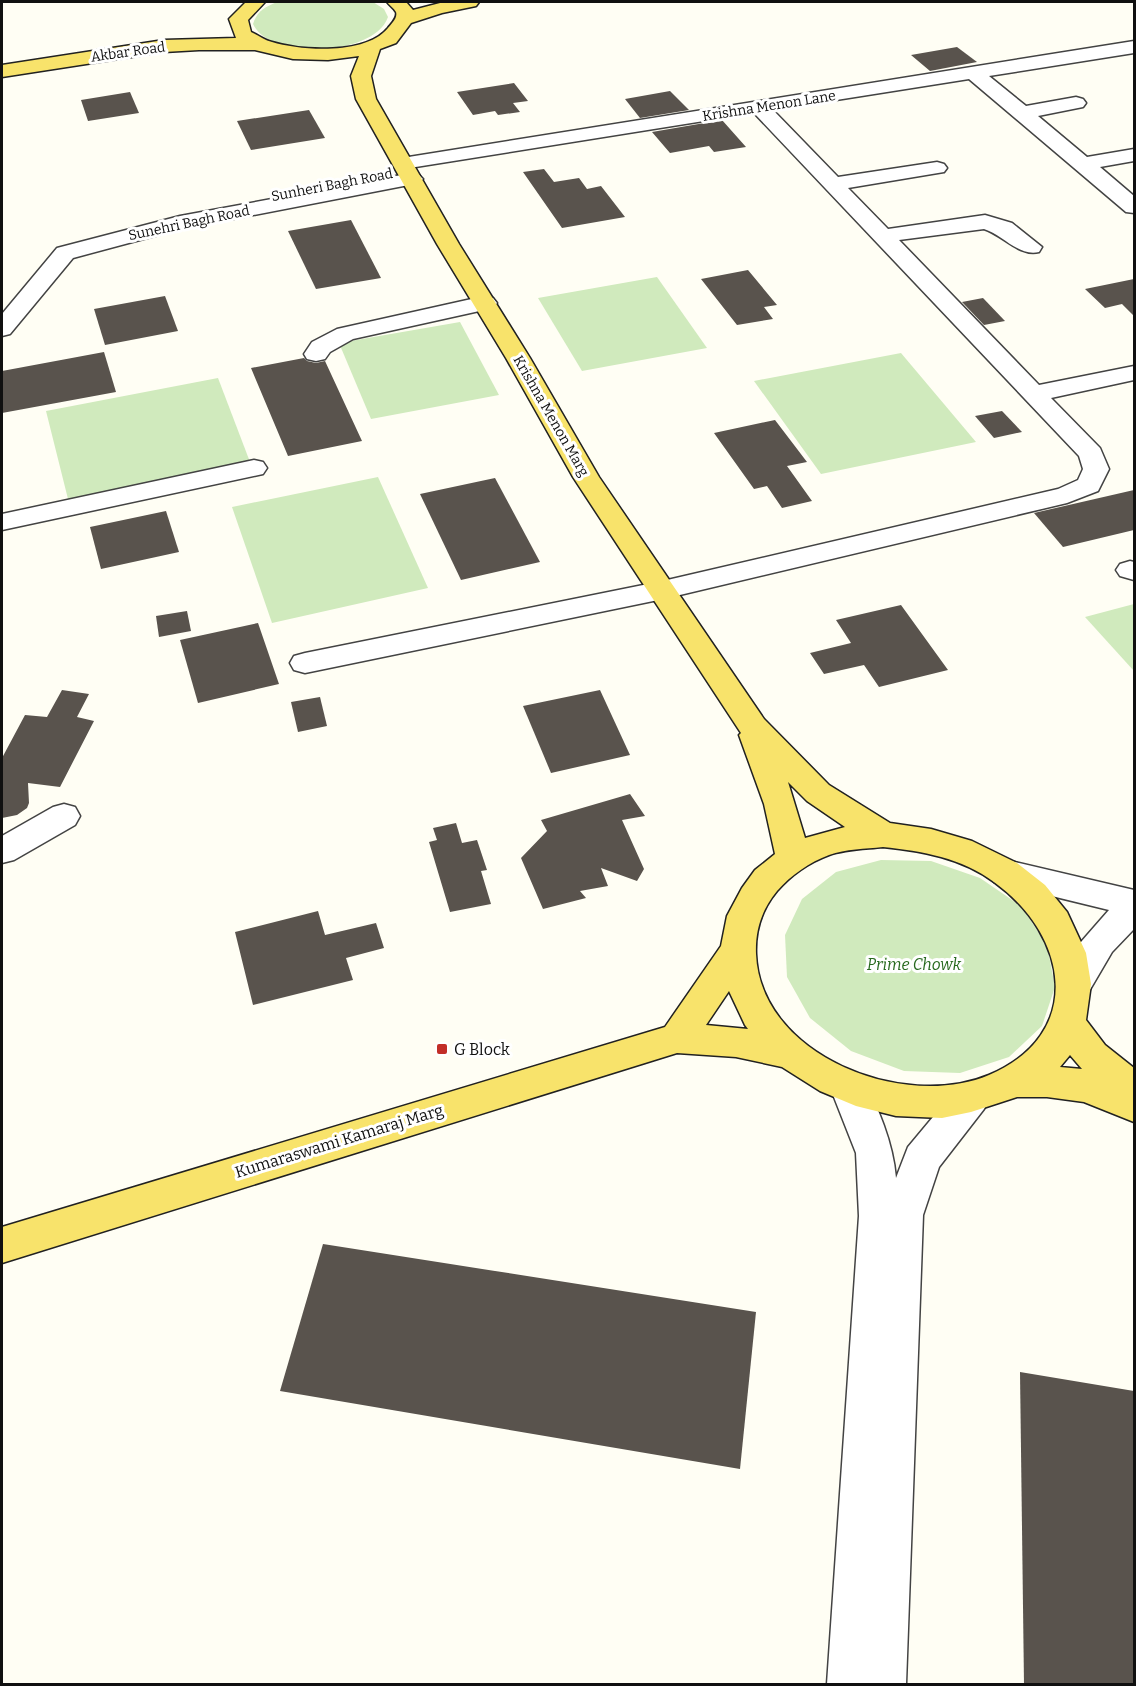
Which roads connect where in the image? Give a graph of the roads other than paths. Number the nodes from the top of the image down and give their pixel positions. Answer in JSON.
{"nodes":[{"id":1,"x":396,"y":2,"type":"edge"},
{"id":2,"x":428,"y":2,"type":"edge"},
{"id":3,"x":470,"y":2,"type":"edge"},
{"id":4,"x":245,"y":8,"type":"edge"},
{"id":5,"x":404,"y":10,"type":"edge"},
{"id":6,"x":255,"y":44,"type":"junction"},
{"id":7,"x":372,"y":46,"type":"junction"},
{"id":8,"x":1134,"y":47,"type":"edge"},
{"id":9,"x":314,"y":55,"type":"junction"},
{"id":10,"x":2,"y":62,"type":"edge"},
{"id":11,"x":2,"y":70,"type":"edge"},
{"id":12,"x":329,"y":73,"type":"dead end"},
{"id":13,"x":974,"y":73,"type":"junction"},
{"id":14,"x":1076,"y":103,"type":"dead end"},
{"id":15,"x":759,"y":107,"type":"junction"},
{"id":16,"x":1022,"y":113,"type":"junction"},
{"id":17,"x":1134,"y":155,"type":"edge"},
{"id":18,"x":1084,"y":164,"type":"junction"},
{"id":19,"x":937,"y":168,"type":"dead end"},
{"id":20,"x":407,"y":171,"type":"junction"},
{"id":21,"x":833,"y":184,"type":"junction"},
{"id":22,"x":1134,"y":207,"type":"edge"},
{"id":23,"x":883,"y":236,"type":"junction"},
{"id":24,"x":1031,"y":247,"type":"dead end"},
{"id":25,"x":485,"y":303,"type":"junction"},
{"id":26,"x":2,"y":306,"type":"edge"},
{"id":27,"x":2,"y":329,"type":"edge"},
{"id":28,"x":316,"y":354,"type":"dead end"},
{"id":29,"x":1134,"y":373,"type":"edge"},
{"id":30,"x":1034,"y":394,"type":"junction"},
{"id":31,"x":254,"y":468,"type":"dead end"},
{"id":32,"x":2,"y":522,"type":"edge"},
{"id":33,"x":663,"y":590,"type":"junction"},
{"id":34,"x":305,"y":663,"type":"dead end"},
{"id":35,"x":753,"y":727,"type":"junction"},
{"id":36,"x":64,"y":816,"type":"dead end"},
{"id":37,"x":883,"y":835,"type":"junction"},
{"id":38,"x":2,"y":850,"type":"edge"},
{"id":39,"x":793,"y":858,"type":"junction"},
{"id":40,"x":1006,"y":873,"type":"junction"},
{"id":41,"x":1134,"y":903,"type":"edge"},
{"id":42,"x":1134,"y":910,"type":"edge"},
{"id":43,"x":737,"y":951,"type":"junction"},
{"id":44,"x":1075,"y":982,"type":"junction"},
{"id":45,"x":1068,"y":1023,"type":"junction"},
{"id":46,"x":677,"y":1038,"type":"junction"},
{"id":47,"x":791,"y":1053,"type":"junction"},
{"id":48,"x":1016,"y":1081,"type":"junction"},
{"id":49,"x":849,"y":1087,"type":"junction"},
{"id":50,"x":1134,"y":1089,"type":"edge"},
{"id":51,"x":971,"y":1098,"type":"junction"},
{"id":52,"x":1134,"y":1106,"type":"edge"},
{"id":53,"x":2,"y":1245,"type":"edge"},
{"id":54,"x":851,"y":1684,"type":"edge"},
{"id":55,"x":882,"y":1684,"type":"edge"}],
"edges":[{"from":1,"to":5,"type":"main road"},
{"from":2,"to":5,"type":"main road"},
{"from":3,"to":5,"type":"main road"},
{"from":4,"to":6,"type":"main road"},
{"from":4,"to":10,"type":"main road","name":"Akbar Road"},
{"from":5,"to":7,"type":"main road","name":"Akbar Road"},
{"from":6,"to":9,"type":"main road","name":"Akbar Road"},
{"from":6,"to":11,"type":"main road","name":"Akbar Road"},
{"from":7,"to":9,"type":"main road","name":"Akbar Road"},
{"from":7,"to":20,"type":"main road","name":"Krishna Menon Marg"},
{"from":8,"to":13,"type":"street","name":"Krishna Menon Lane"},
{"from":9,"to":12,"type":"main road"},
{"from":13,"to":15,"type":"street","name":"Krishna Menon Lane"},
{"from":13,"to":16,"type":"street"},
{"from":14,"to":16,"type":"street"},
{"from":15,"to":20,"type":"street","name":"Krishna Menon Lane"},
{"from":15,"to":21,"type":"street"},
{"from":16,"to":18,"type":"street"},
{"from":17,"to":18,"type":"street"},
{"from":18,"to":22,"type":"street"},
{"from":19,"to":21,"type":"street"},
{"from":20,"to":25,"type":"main road","name":"Krishna Menon Marg"},
{"from":20,"to":26,"type":"street","name":"Sunheri Bagh Road"},
{"from":20,"to":27,"type":"street","name":"Sunehri Bagh Road"},
{"from":21,"to":23,"type":"street"},
{"from":23,"to":24,"type":"street"},
{"from":23,"to":30,"type":"street"},
{"from":25,"to":28,"type":"street"},
{"from":25,"to":33,"type":"main road","name":"Krishna Menon Marg"},
{"from":29,"to":30,"type":"street"},
{"from":30,"to":33,"type":"street"},
{"from":31,"to":32,"type":"street"},
{"from":33,"to":34,"type":"street"},
{"from":33,"to":35,"type":"main road","name":"Krishna Menon Marg"},
{"from":35,"to":37,"type":"main road","name":"Krishna Menon Marg"},
{"from":35,"to":39,"type":"main road","name":"Krishna Menon Marg"},
{"from":36,"to":38,"type":"street"},
{"from":37,"to":39,"type":"main road"},
{"from":37,"to":40,"type":"main road"},
{"from":39,"to":43,"type":"main road"},
{"from":40,"to":41,"type":"street"},
{"from":40,"to":44,"type":"main road"},
{"from":42,"to":44,"type":"street"},
{"from":43,"to":46,"type":"main road"},
{"from":43,"to":47,"type":"main road"},
{"from":44,"to":45,"type":"main road"},
{"from":45,"to":48,"type":"main road"},
{"from":45,"to":50,"type":"main road"},
{"from":46,"to":47,"type":"main road","name":"Kumaraswami Kamaraj Marg"},
{"from":46,"to":53,"type":"main road","name":"Kumaraswami Kamaraj Marg"},
{"from":47,"to":49,"type":"main road"},
{"from":48,"to":51,"type":"main road"},
{"from":48,"to":52,"type":"main road"},
{"from":49,"to":51,"type":"main road"},
{"from":49,"to":54,"type":"street"},
{"from":51,"to":55,"type":"street"}]}
